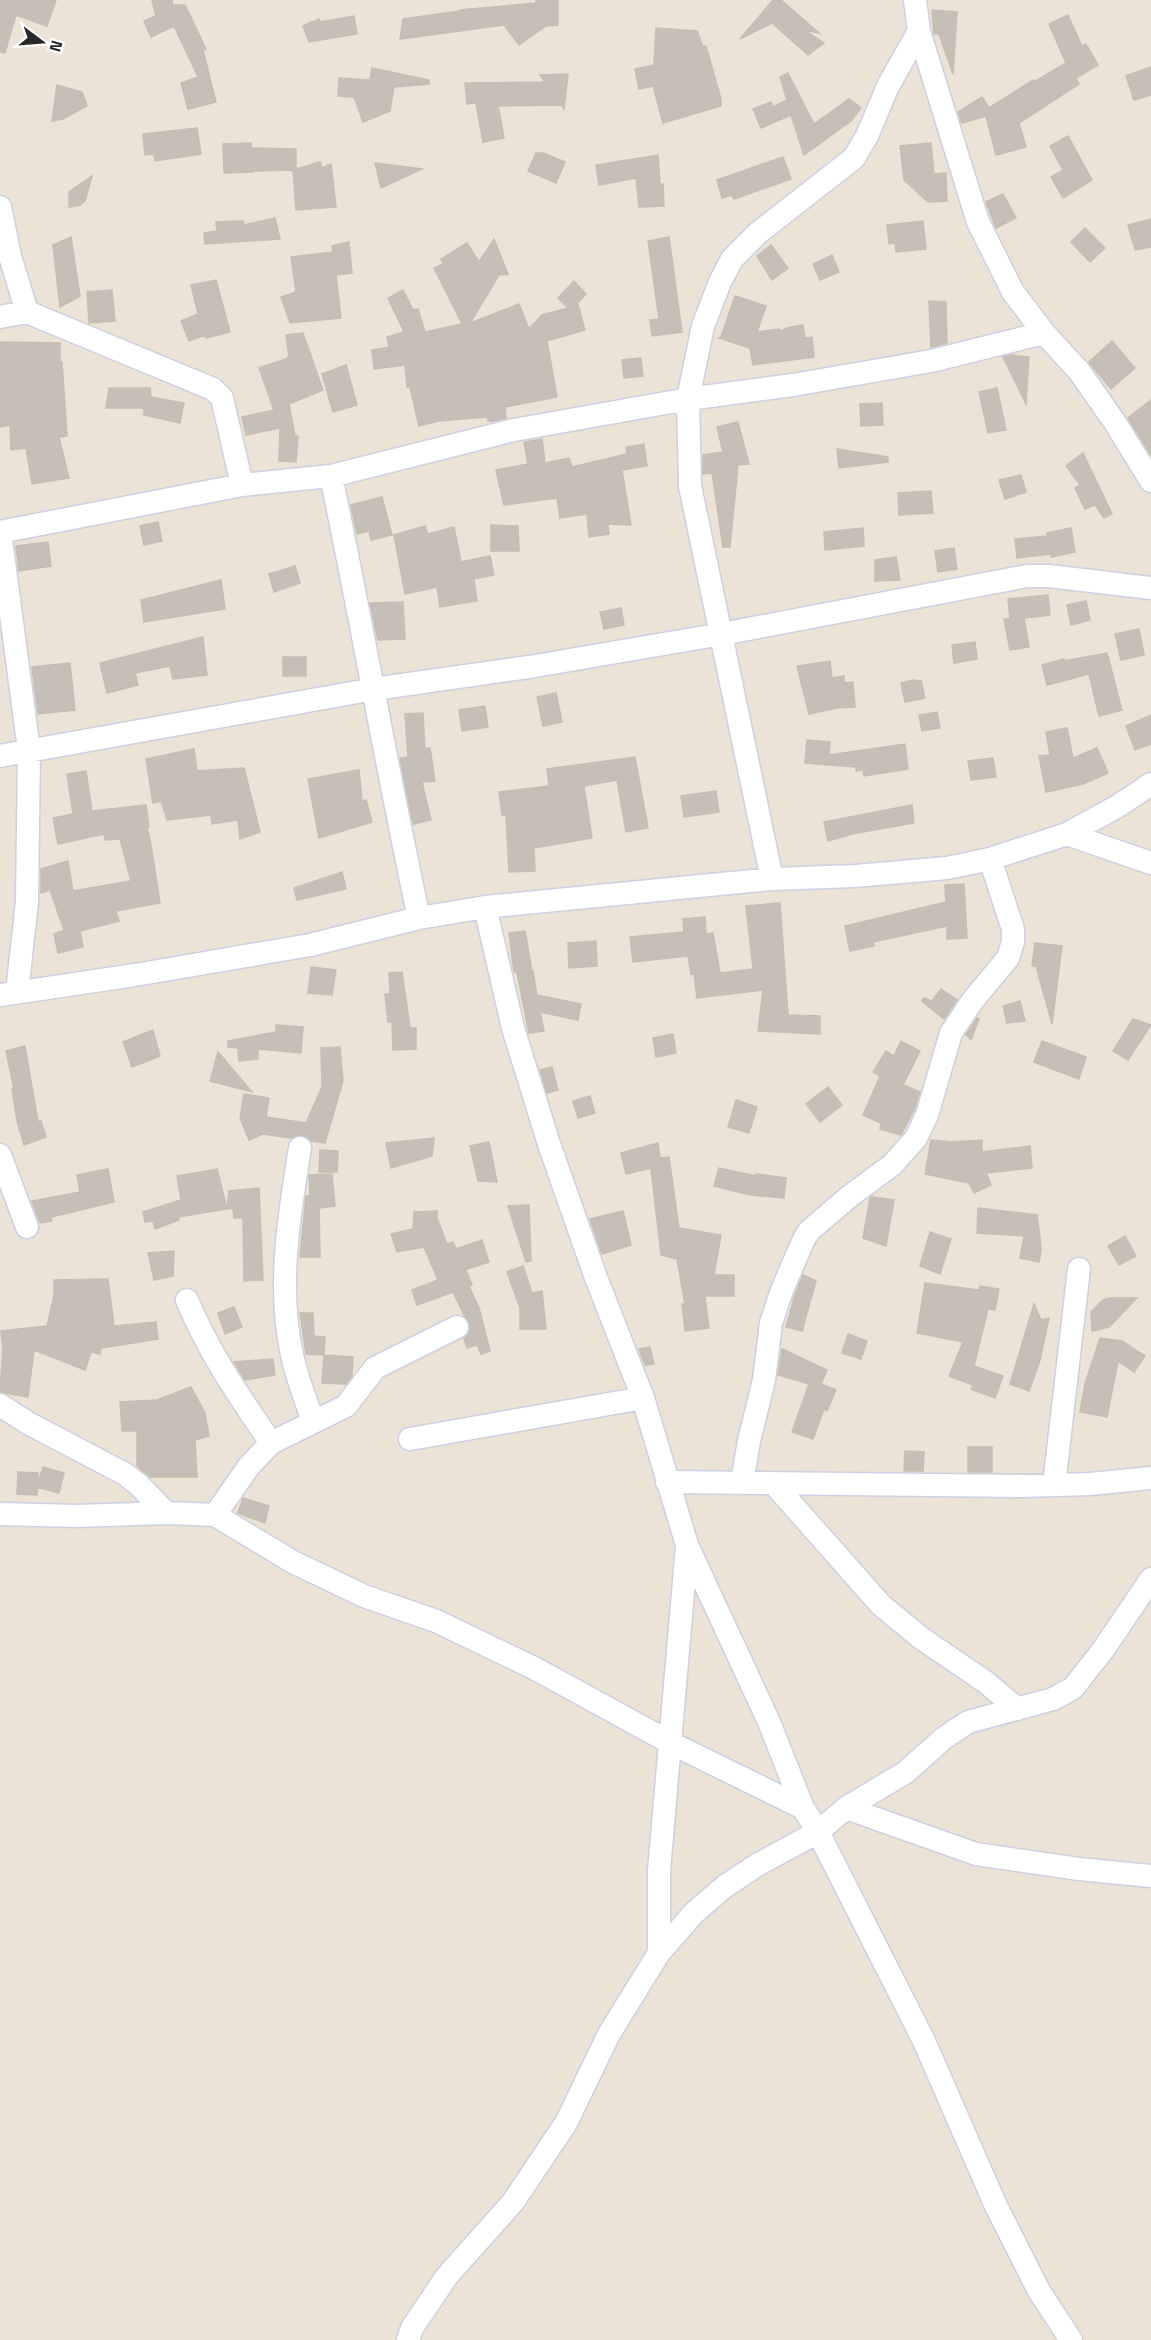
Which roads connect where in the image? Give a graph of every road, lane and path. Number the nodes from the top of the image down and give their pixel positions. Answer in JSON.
{"nodes":[{"id":1,"x":915,"y":0,"type":"edge"},
{"id":2,"x":919,"y":31,"type":"junction"},
{"id":3,"x":0,"y":207,"type":"edge"},
{"id":4,"x":27,"y":312,"type":"junction"},
{"id":5,"x":0,"y":316,"type":"edge"},
{"id":6,"x":1044,"y":333,"type":"junction"},
{"id":7,"x":687,"y":399,"type":"junction"},
{"id":8,"x":331,"y":476,"type":"junction"},
{"id":9,"x":1151,"y":481,"type":"edge"},
{"id":10,"x":242,"y":485,"type":"junction"},
{"id":11,"x":0,"y":532,"type":"edge"},
{"id":12,"x":1151,"y":588,"type":"edge"},
{"id":13,"x":722,"y":634,"type":"junction"},
{"id":14,"x":374,"y":689,"type":"junction"},
{"id":15,"x":29,"y":750,"type":"junction"},
{"id":16,"x":0,"y":756,"type":"edge"},
{"id":17,"x":1151,"y":784,"type":"edge"},
{"id":18,"x":1067,"y":834,"type":"junction"},
{"id":19,"x":990,"y":859,"type":"junction"},
{"id":20,"x":1151,"y":863,"type":"edge"},
{"id":21,"x":772,"y":879,"type":"junction"},
{"id":22,"x":485,"y":906,"type":"junction"},
{"id":23,"x":419,"y":918,"type":"junction"},
{"id":24,"x":8,"y":994,"type":"edge"},
{"id":25,"x":300,"y":1148,"type":"dead end"},
{"id":26,"x":0,"y":1155,"type":"edge"},
{"id":27,"x":27,"y":1227,"type":"dead end"},
{"id":28,"x":1079,"y":1269,"type":"dead end"},
{"id":29,"x":187,"y":1300,"type":"dead end"},
{"id":30,"x":457,"y":1327,"type":"dead end"},
{"id":31,"x":643,"y":1398,"type":"junction"},
{"id":32,"x":0,"y":1405,"type":"edge"},
{"id":33,"x":313,"y":1422,"type":"junction"},
{"id":34,"x":410,"y":1439,"type":"dead end"},
{"id":35,"x":271,"y":1443,"type":"junction"},
{"id":36,"x":1151,"y":1478,"type":"edge"},
{"id":37,"x":667,"y":1482,"type":"junction"},
{"id":38,"x":742,"y":1482,"type":"junction"},
{"id":39,"x":775,"y":1485,"type":"junction"},
{"id":40,"x":1054,"y":1485,"type":"junction"},
{"id":41,"x":166,"y":1513,"type":"junction"},
{"id":42,"x":0,"y":1514,"type":"edge"},
{"id":43,"x":215,"y":1515,"type":"junction"},
{"id":44,"x":687,"y":1545,"type":"junction"},
{"id":45,"x":1151,"y":1579,"type":"edge"},
{"id":46,"x":1017,"y":1709,"type":"junction"},
{"id":47,"x":671,"y":1743,"type":"junction"},
{"id":48,"x":803,"y":1808,"type":"junction"},
{"id":49,"x":846,"y":1808,"type":"junction"},
{"id":50,"x":818,"y":1832,"type":"junction"},
{"id":51,"x":1151,"y":1876,"type":"edge"},
{"id":52,"x":659,"y":1953,"type":"junction"},
{"id":53,"x":408,"y":2340,"type":"edge"},
{"id":54,"x":1071,"y":2340,"type":"edge"}],
"edges":[{"from":1,"to":2,"type":"street"},
{"from":2,"to":6,"type":"street"},
{"from":2,"to":7,"type":"street"},
{"from":3,"to":4,"type":"street"},
{"from":4,"to":5,"type":"street"},
{"from":4,"to":10,"type":"street"},
{"from":6,"to":7,"type":"street"},
{"from":6,"to":9,"type":"street"},
{"from":7,"to":8,"type":"street"},
{"from":7,"to":13,"type":"street"},
{"from":8,"to":10,"type":"street"},
{"from":8,"to":14,"type":"street"},
{"from":10,"to":11,"type":"street"},
{"from":11,"to":15,"type":"street"},
{"from":12,"to":13,"type":"street"},
{"from":13,"to":14,"type":"street"},
{"from":13,"to":21,"type":"street"},
{"from":14,"to":15,"type":"street"},
{"from":14,"to":23,"type":"street"},
{"from":15,"to":16,"type":"street"},
{"from":15,"to":24,"type":"street"},
{"from":17,"to":18,"type":"street"},
{"from":18,"to":19,"type":"street"},
{"from":18,"to":20,"type":"street"},
{"from":19,"to":21,"type":"street"},
{"from":19,"to":38,"type":"street"},
{"from":21,"to":22,"type":"street"},
{"from":22,"to":23,"type":"street"},
{"from":22,"to":31,"type":"street"},
{"from":23,"to":24,"type":"street"},
{"from":25,"to":33,"type":"street"},
{"from":26,"to":27,"type":"street"},
{"from":28,"to":40,"type":"street"},
{"from":29,"to":35,"type":"street"},
{"from":30,"to":33,"type":"street"},
{"from":31,"to":34,"type":"street"},
{"from":31,"to":37,"type":"street"},
{"from":32,"to":41,"type":"street"},
{"from":33,"to":35,"type":"street"},
{"from":35,"to":43,"type":"street"},
{"from":36,"to":40,"type":"street"},
{"from":37,"to":38,"type":"street"},
{"from":37,"to":44,"type":"street"},
{"from":38,"to":39,"type":"street"},
{"from":39,"to":40,"type":"street"},
{"from":39,"to":46,"type":"street"},
{"from":41,"to":42,"type":"street"},
{"from":41,"to":43,"type":"street"},
{"from":43,"to":47,"type":"street"},
{"from":44,"to":47,"type":"street"},
{"from":44,"to":48,"type":"street"},
{"from":45,"to":46,"type":"street"},
{"from":46,"to":49,"type":"street"},
{"from":47,"to":48,"type":"street"},
{"from":47,"to":52,"type":"street"},
{"from":48,"to":50,"type":"street"},
{"from":49,"to":50,"type":"street"},
{"from":49,"to":51,"type":"street"},
{"from":50,"to":52,"type":"street"},
{"from":50,"to":54,"type":"street"},
{"from":52,"to":53,"type":"street"}]}
